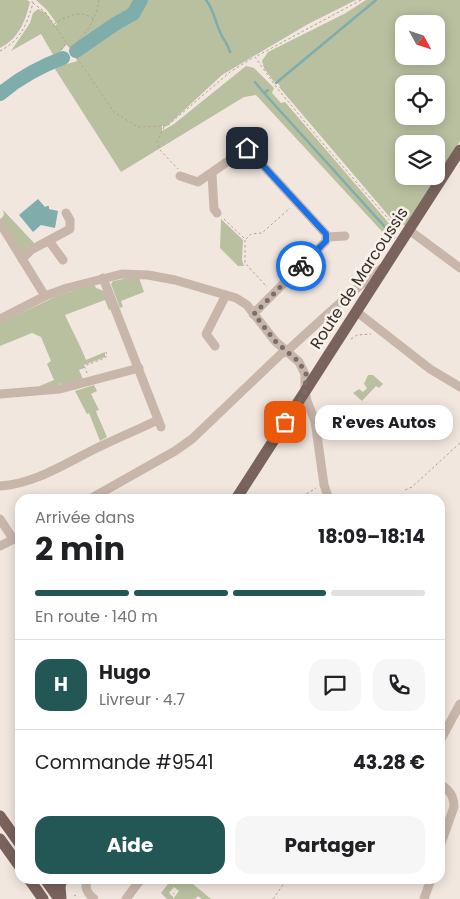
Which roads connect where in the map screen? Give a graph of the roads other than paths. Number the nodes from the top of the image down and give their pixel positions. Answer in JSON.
{"nodes":[{"id":1,"x":243,"y":137,"type":"dead end"},
{"id":2,"x":247,"y":148,"type":"junction"},
{"id":3,"x":460,"y":150,"type":"edge"},
{"id":4,"x":212,"y":174,"type":"junction"},
{"id":5,"x":180,"y":176,"type":"road end"},
{"id":6,"x":66,"y":213,"type":"dead end"},
{"id":7,"x":217,"y":213,"type":"road end"},
{"id":8,"x":0,"y":223,"type":"edge"},
{"id":9,"x":406,"y":234,"type":"junction"},
{"id":10,"x":345,"y":236,"type":"dead end"},
{"id":11,"x":327,"y":237,"type":"junction"},
{"id":12,"x":50,"y":241,"type":"junction"},
{"id":13,"x":22,"y":259,"type":"junction"},
{"id":14,"x":63,"y":260,"type":"dead end"},
{"id":15,"x":386,"y":266,"type":"junction"},
{"id":16,"x":460,"y":268,"type":"edge"},
{"id":17,"x":103,"y":278,"type":"junction"},
{"id":18,"x":226,"y":295,"type":"junction"},
{"id":19,"x":45,"y":296,"type":"junction"},
{"id":20,"x":357,"y":312,"type":"junction"},
{"id":21,"x":254,"y":314,"type":"junction"},
{"id":22,"x":0,"y":319,"type":"edge"},
{"id":23,"x":215,"y":346,"type":"dead end"},
{"id":24,"x":287,"y":351,"type":"junction"},
{"id":25,"x":139,"y":368,"type":"junction"},
{"id":26,"x":460,"y":387,"type":"edge"},
{"id":27,"x":305,"y":392,"type":"junction"},
{"id":28,"x":0,"y":394,"type":"edge"},
{"id":29,"x":0,"y":486,"type":"edge"},
{"id":30,"x":99,"y":494,"type":"edge"},
{"id":31,"x":239,"y":494,"type":"edge"},
{"id":32,"x":327,"y":494,"type":"edge"},
{"id":33,"x":0,"y":519,"type":"edge"},
{"id":34,"x":15,"y":536,"type":"edge"},
{"id":35,"x":15,"y":538,"type":"edge"},
{"id":36,"x":0,"y":546,"type":"edge"},
{"id":37,"x":459,"y":709,"type":"edge"},
{"id":38,"x":445,"y":733,"type":"edge"},
{"id":39,"x":445,"y":787,"type":"edge"},
{"id":40,"x":0,"y":816,"type":"edge"},
{"id":41,"x":445,"y":832,"type":"edge"},
{"id":42,"x":15,"y":834,"type":"edge"},
{"id":43,"x":15,"y":840,"type":"edge"},
{"id":44,"x":2,"y":845,"type":"edge"},
{"id":45,"x":15,"y":861,"type":"edge"},
{"id":46,"x":32,"y":884,"type":"edge"},
{"id":47,"x":49,"y":884,"type":"edge"},
{"id":48,"x":61,"y":884,"type":"edge"},
{"id":49,"x":87,"y":884,"type":"edge"},
{"id":50,"x":136,"y":884,"type":"edge"},
{"id":51,"x":429,"y":884,"type":"edge"},
{"id":52,"x":43,"y":899,"type":"edge"},
{"id":53,"x":60,"y":899,"type":"edge"},
{"id":54,"x":94,"y":899,"type":"edge"},
{"id":55,"x":126,"y":899,"type":"edge"},
{"id":56,"x":424,"y":899,"type":"edge"}],
"edges":[{"from":1,"to":2,"type":"street"},
{"from":2,"to":4,"type":"street"},
{"from":2,"to":11,"type":"street"},
{"from":3,"to":9,"type":"main road","name":"Route de Marcoussis"},
{"from":4,"to":5,"type":"street"},
{"from":4,"to":7,"type":"street"},
{"from":6,"to":12,"type":"street"},
{"from":8,"to":13,"type":"street"},
{"from":9,"to":15,"type":"main road","name":"Route de Marcoussis"},
{"from":9,"to":16,"type":"street"},
{"from":10,"to":11,"type":"street"},
{"from":11,"to":21,"type":"street"},
{"from":12,"to":13,"type":"street"},
{"from":12,"to":14,"type":"street"},
{"from":13,"to":19,"type":"street"},
{"from":15,"to":20,"type":"main road","name":"Route de Marcoussis"},
{"from":15,"to":24,"type":"street"},
{"from":17,"to":18,"type":"street"},
{"from":17,"to":19,"type":"street"},
{"from":17,"to":25,"type":"street"},
{"from":18,"to":21,"type":"street"},
{"from":18,"to":23,"type":"street"},
{"from":19,"to":22,"type":"street"},
{"from":20,"to":26,"type":"street"},
{"from":20,"to":27,"type":"main road","name":"Route de Marcoussis"},
{"from":21,"to":24,"type":"street"},
{"from":24,"to":27,"type":"street"},
{"from":24,"to":30,"type":"street"},
{"from":25,"to":28,"type":"street"},
{"from":25,"to":29,"type":"street"},
{"from":27,"to":31,"type":"main road","name":"Route de Marcoussis"},
{"from":27,"to":32,"type":"street"},
{"from":33,"to":34,"type":"street"},
{"from":35,"to":36,"type":"street"},
{"from":37,"to":38,"type":"street"},
{"from":39,"to":41,"type":"street"},
{"from":40,"to":42,"type":"main road"},
{"from":43,"to":44,"type":"main road"},
{"from":44,"to":45,"type":"main road"},
{"from":46,"to":52,"type":"main road"},
{"from":47,"to":53,"type":"main road"},
{"from":48,"to":53,"type":"main road"},
{"from":49,"to":54,"type":"street"},
{"from":50,"to":55,"type":"street"},
{"from":51,"to":56,"type":"street"}]}
